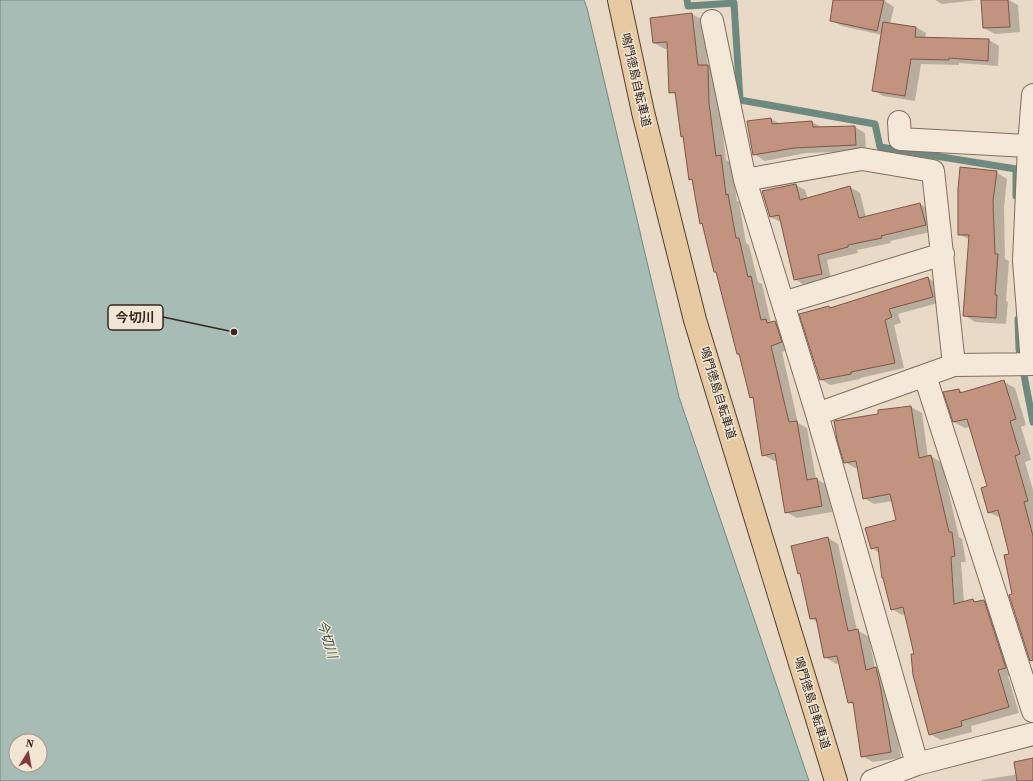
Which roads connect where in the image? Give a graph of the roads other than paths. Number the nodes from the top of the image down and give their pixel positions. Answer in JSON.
{"nodes":[{"id":1,"x":618,"y":0,"type":"edge"},
{"id":2,"x":712,"y":21,"type":"dead end"},
{"id":3,"x":1033,"y":95,"type":"edge"},
{"id":4,"x":899,"y":122,"type":"dead end"},
{"id":5,"x":1029,"y":146,"type":"junction"},
{"id":6,"x":745,"y":180,"type":"junction"},
{"id":7,"x":943,"y":254,"type":"junction"},
{"id":8,"x":783,"y":303,"type":"junction"},
{"id":9,"x":1032,"y":364,"type":"edge"},
{"id":10,"x":954,"y":365,"type":"junction"},
{"id":11,"x":925,"y":376,"type":"junction"},
{"id":12,"x":817,"y":414,"type":"junction"},
{"id":13,"x":1033,"y":712,"type":"edge"},
{"id":14,"x":1033,"y":734,"type":"edge"},
{"id":15,"x":917,"y":764,"type":"junction"},
{"id":16,"x":836,"y":781,"type":"edge"},
{"id":17,"x":872,"y":781,"type":"edge"}],
"edges":[{"from":1,"to":16,"type":"main road","name":"鳴門徳島自転車道"},
{"from":2,"to":6,"type":"street"},
{"from":3,"to":5,"type":"street"},
{"from":4,"to":5,"type":"street"},
{"from":5,"to":9,"type":"street"},
{"from":6,"to":7,"type":"street"},
{"from":6,"to":8,"type":"street"},
{"from":7,"to":8,"type":"street"},
{"from":7,"to":10,"type":"street"},
{"from":8,"to":12,"type":"street"},
{"from":9,"to":10,"type":"street"},
{"from":10,"to":11,"type":"street"},
{"from":11,"to":12,"type":"street"},
{"from":11,"to":13,"type":"street"},
{"from":12,"to":15,"type":"street"},
{"from":14,"to":15,"type":"street"},
{"from":15,"to":17,"type":"street"}]}
